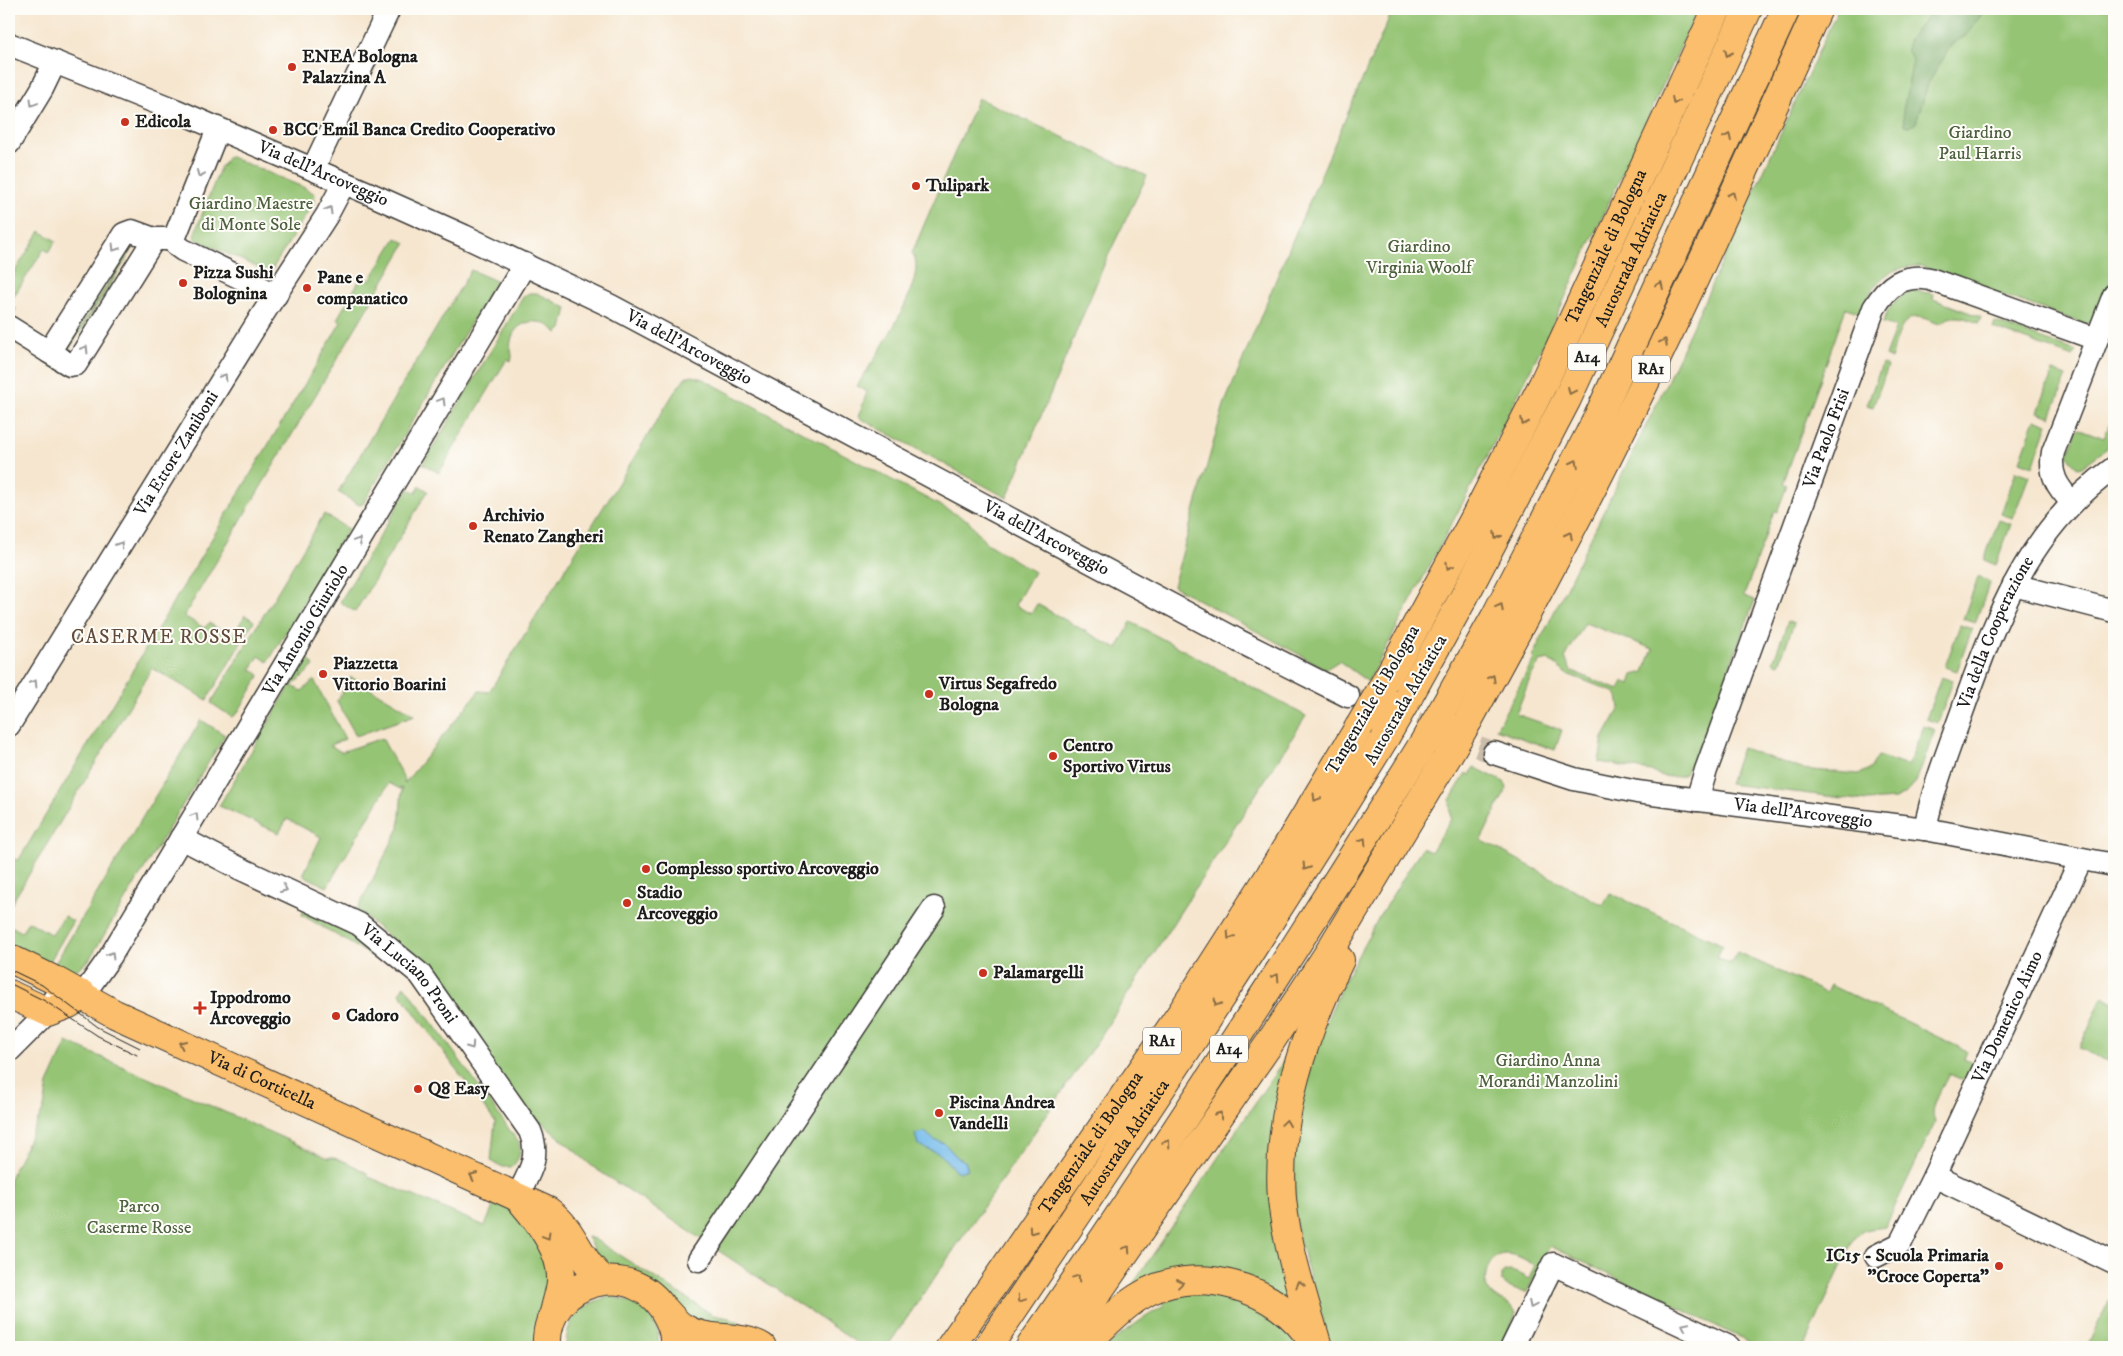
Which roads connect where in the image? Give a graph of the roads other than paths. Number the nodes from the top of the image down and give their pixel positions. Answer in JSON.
{"nodes":[{"id":1,"x":389,"y":9,"type":"edge"},
{"id":2,"x":1717,"y":9,"type":"edge"},
{"id":3,"x":1748,"y":9,"type":"edge"},
{"id":4,"x":1786,"y":9,"type":"edge"},
{"id":5,"x":1818,"y":9,"type":"edge"},
{"id":6,"x":9,"y":44,"type":"edge"},
{"id":7,"x":55,"y":62,"type":"junction"},
{"id":8,"x":218,"y":129,"type":"junction"},
{"id":9,"x":9,"y":143,"type":"edge"},
{"id":10,"x":313,"y":169,"type":"junction"},
{"id":11,"x":344,"y":182,"type":"junction"},
{"id":12,"x":164,"y":239,"type":"junction"},
{"id":13,"x":525,"y":264,"type":"junction"},
{"id":14,"x":276,"y":294,"type":"junction"},
{"id":15,"x":2114,"y":295,"type":"edge"},
{"id":16,"x":9,"y":327,"type":"edge"},
{"id":17,"x":2096,"y":339,"type":"junction"},
{"id":18,"x":2114,"y":468,"type":"edge"},
{"id":19,"x":2072,"y":502,"type":"junction"},
{"id":20,"x":2014,"y":585,"type":"junction"},
{"id":21,"x":2114,"y":611,"type":"edge"},
{"id":22,"x":1348,"y":696,"type":"tunnel mouth"},
{"id":23,"x":9,"y":725,"type":"edge"},
{"id":24,"x":1494,"y":753,"type":"tunnel mouth"},
{"id":25,"x":1434,"y":781,"type":"junction"},
{"id":26,"x":1697,"y":800,"type":"junction"},
{"id":27,"x":1926,"y":828,"type":"junction"},
{"id":28,"x":181,"y":838,"type":"junction"},
{"id":29,"x":2081,"y":859,"type":"junction"},
{"id":30,"x":2114,"y":865,"type":"edge"},
{"id":31,"x":934,"y":908,"type":"dead end"},
{"id":32,"x":9,"y":958,"type":"edge"},
{"id":33,"x":56,"y":981,"type":"junction"},
{"id":34,"x":9,"y":994,"type":"edge"},
{"id":35,"x":83,"y":995,"type":"junction"},
{"id":36,"x":48,"y":1012,"type":"junction"},
{"id":37,"x":9,"y":1051,"type":"edge"},
{"id":38,"x":1934,"y":1176,"type":"junction"},
{"id":39,"x":518,"y":1197,"type":"junction"},
{"id":40,"x":1876,"y":1256,"type":"dead end"},
{"id":41,"x":699,"y":1260,"type":"dead end"},
{"id":42,"x":2114,"y":1263,"type":"edge"},
{"id":43,"x":604,"y":1280,"type":"junction"},
{"id":44,"x":664,"y":1309,"type":"junction"},
{"id":45,"x":554,"y":1313,"type":"junction"},
{"id":46,"x":547,"y":1347,"type":"edge"},
{"id":47,"x":674,"y":1347,"type":"edge"},
{"id":48,"x":762,"y":1347,"type":"edge"},
{"id":49,"x":950,"y":1347,"type":"edge"},
{"id":50,"x":988,"y":1347,"type":"edge"},
{"id":51,"x":1030,"y":1347,"type":"edge"},
{"id":52,"x":1060,"y":1347,"type":"edge"},
{"id":53,"x":1084,"y":1347,"type":"edge"},
{"id":54,"x":1317,"y":1347,"type":"edge"},
{"id":55,"x":1512,"y":1347,"type":"edge"},
{"id":56,"x":1729,"y":1347,"type":"edge"}],
"edges":[{"from":1,"to":10,"type":"street"},
{"from":2,"to":49,"type":"main road","name":"Tangenziale di Bologna","number":"RA1","one_way":true,"bridge":true},
{"from":3,"to":50,"type":"main road","name":"Autostrada Adriatica","number":"A14","one_way":true,"bridge":true},
{"from":51,"to":4,"type":"main road","name":"Autostrada Adriatica","number":"A14","one_way":true,"bridge":true},
{"from":25,"to":5,"type":"main road","number":"RA1","one_way":true,"bridge":true},
{"from":6,"to":7,"type":"street","name":"Via dell'Arcoveggio"},
{"from":7,"to":8,"type":"street","name":"Via dell'Arcoveggio"},
{"from":7,"to":9,"type":"street","one_way":true},
{"from":8,"to":10,"type":"street","name":"Via dell'Arcoveggio"},
{"from":8,"to":12,"type":"street","one_way":true},
{"from":10,"to":11,"type":"street","name":"Via dell'Arcoveggio"},
{"from":11,"to":13,"type":"street","name":"Via dell'Arcoveggio"},
{"from":14,"to":11,"type":"street","name":"Via Ettore Zaniboni","one_way":true},
{"from":12,"to":14,"type":"street"},
{"from":12,"to":16,"type":"street"},
{"from":13,"to":22,"type":"street","name":"Via dell'Arcoveggio"},
{"from":28,"to":13,"type":"street","name":"Via Antonio Giuriolo","one_way":true},
{"from":23,"to":14,"type":"street","name":"Via Ettore Zaniboni","one_way":true},
{"from":15,"to":17,"type":"street"},
{"from":17,"to":19,"type":"street"},
{"from":17,"to":26,"type":"street","name":"Via Paolo Frisi"},
{"from":18,"to":19,"type":"street","name":"Via della Cooperazione"},
{"from":19,"to":20,"type":"street","name":"Via della Cooperazione"},
{"from":20,"to":21,"type":"street"},
{"from":20,"to":27,"type":"street","name":"Via della Cooperazione"},
{"from":24,"to":26,"type":"street","name":"Via dell'Arcoveggio"},
{"from":52,"to":25,"type":"main road","number":"RA1","one_way":true},
{"from":54,"to":25,"type":"main road","one_way":true},
{"from":26,"to":27,"type":"street","name":"Via dell'Arcoveggio"},
{"from":27,"to":29,"type":"street","name":"Via dell'Arcoveggio"},
{"from":35,"to":28,"type":"street","name":"Via Antonio Giuriolo","one_way":true},
{"from":28,"to":39,"type":"street","name":"Via Luciano Proni","one_way":true},
{"from":29,"to":30,"type":"street","name":"Via dell'Arcoveggio"},
{"from":29,"to":38,"type":"street","name":"Via Domenico Aimo"},
{"from":31,"to":41,"type":"street"},
{"from":32,"to":33,"type":"main road","name":"Via di Corticella"},
{"from":33,"to":35,"type":"main road","name":"Via di Corticella"},
{"from":33,"to":36,"type":"street"},
{"from":34,"to":36,"type":"main road"},
{"from":35,"to":36,"type":"main road"},
{"from":39,"to":35,"type":"main road","name":"Via di Corticella","one_way":true},
{"from":36,"to":37,"type":"street"},
{"from":38,"to":40,"type":"street","name":"Via Domenico Aimo"},
{"from":38,"to":42,"type":"street"},
{"from":39,"to":43,"type":"main road","name":"Via di Corticella"},
{"from":39,"to":45,"type":"main road","name":"Via di Corticella","one_way":true},
{"from":43,"to":44,"type":"main road"},
{"from":43,"to":45,"type":"main road"},
{"from":44,"to":47,"type":"main road"},
{"from":44,"to":48,"type":"main road"},
{"from":45,"to":46,"type":"main road","name":"Via di Corticella"},
{"from":53,"to":54,"type":"main road","one_way":true},
{"from":56,"to":55,"type":"street","one_way":true}]}
